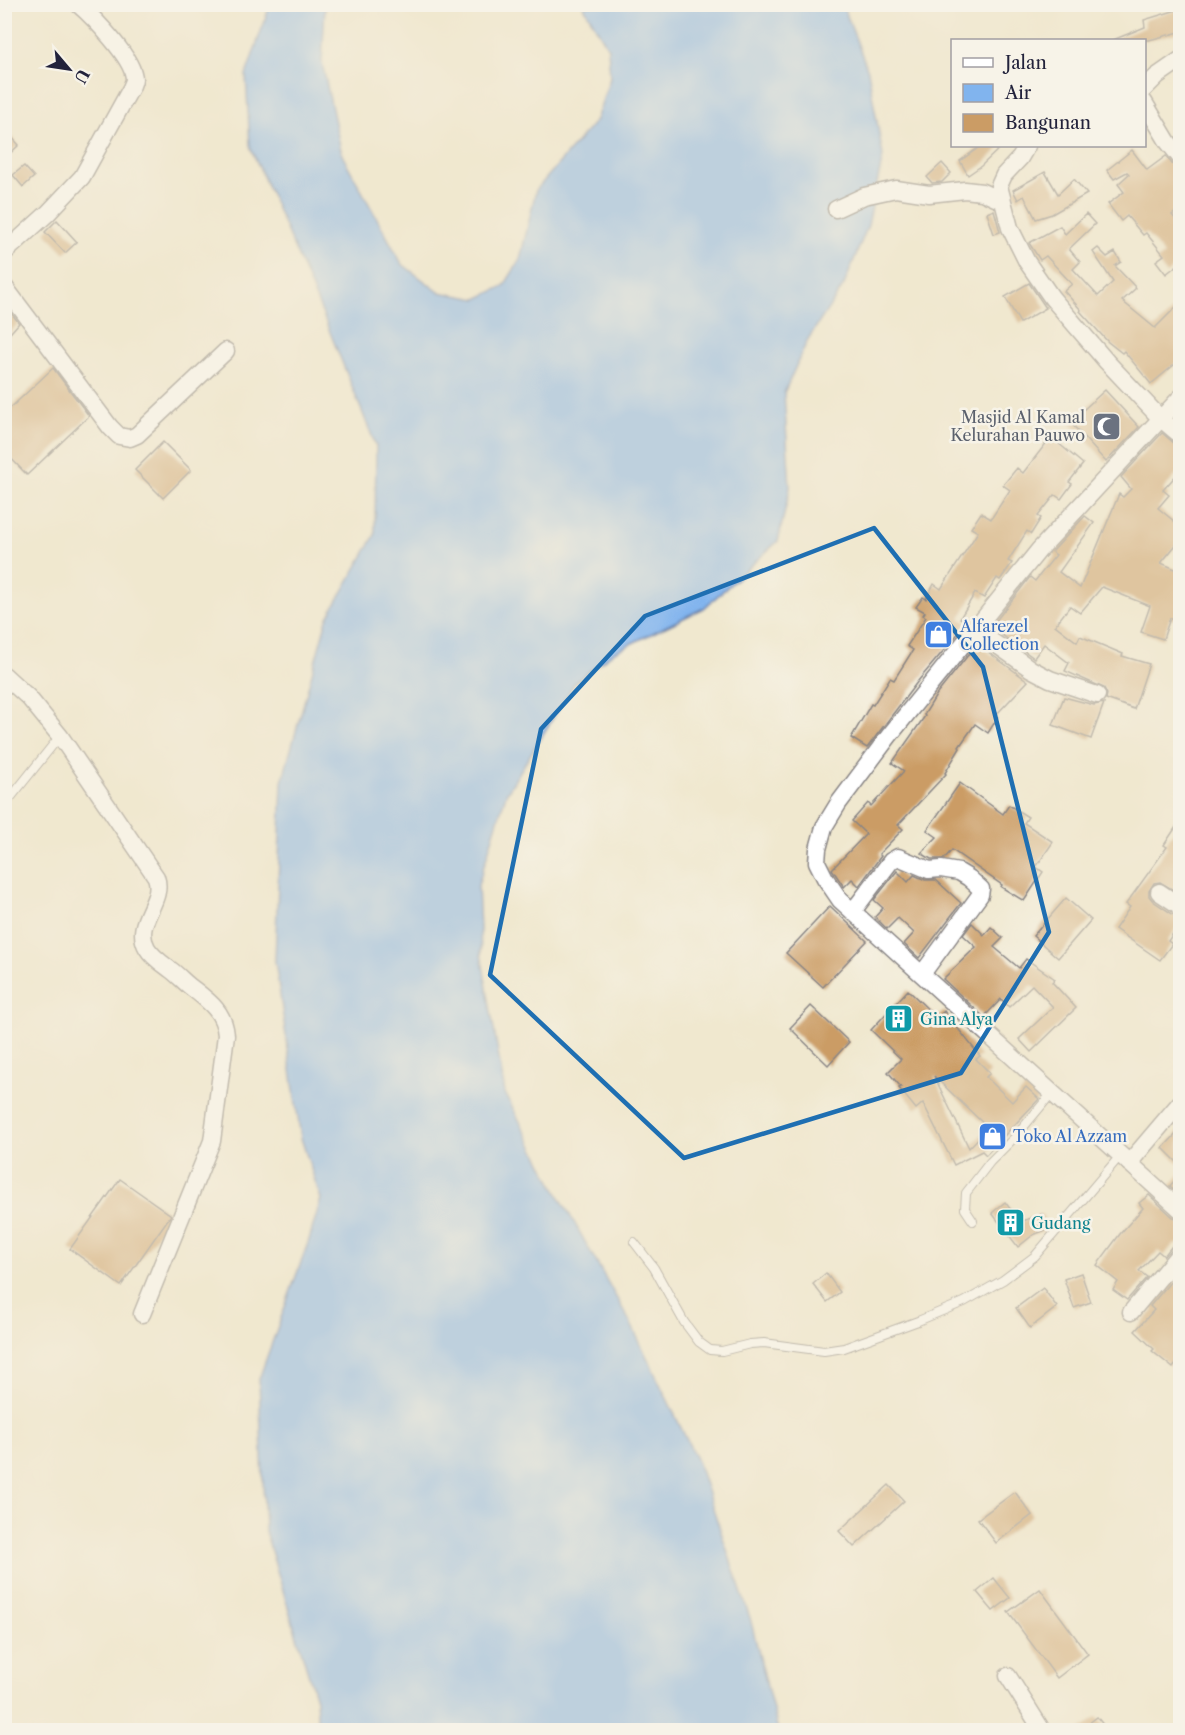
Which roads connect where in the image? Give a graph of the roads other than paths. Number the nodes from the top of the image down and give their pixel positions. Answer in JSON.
{"nodes":[{"id":1,"x":78,"y":4,"type":"edge"},
{"id":2,"x":1180,"y":60,"type":"edge"},
{"id":3,"x":1146,"y":87,"type":"edge"},
{"id":4,"x":1146,"y":105,"type":"edge"},
{"id":5,"x":1026,"y":147,"type":"edge"},
{"id":6,"x":1180,"y":157,"type":"edge"},
{"id":7,"x":1002,"y":201,"type":"junction"},
{"id":8,"x":836,"y":209,"type":"dead end"},
{"id":9,"x":4,"y":253,"type":"edge"},
{"id":10,"x":4,"y":286,"type":"edge"},
{"id":11,"x":226,"y":351,"type":"dead end"},
{"id":12,"x":1180,"y":398,"type":"edge"},
{"id":13,"x":1161,"y":419,"type":"junction"},
{"id":14,"x":1180,"y":435,"type":"edge"},
{"id":15,"x":976,"y":630,"type":"junction"},
{"id":16,"x":4,"y":675,"type":"edge"},
{"id":17,"x":1097,"y":695,"type":"dead end"},
{"id":18,"x":60,"y":736,"type":"junction"},
{"id":19,"x":4,"y":806,"type":"edge"},
{"id":20,"x":1159,"y":892,"type":"dead end"},
{"id":21,"x":1180,"y":906,"type":"edge"},
{"id":22,"x":853,"y":911,"type":"junction"},
{"id":23,"x":922,"y":974,"type":"junction"},
{"id":24,"x":1052,"y":1093,"type":"junction"},
{"id":25,"x":1180,"y":1103,"type":"edge"},
{"id":26,"x":1124,"y":1160,"type":"junction"},
{"id":27,"x":1180,"y":1209,"type":"edge"},
{"id":28,"x":974,"y":1221,"type":"dead end"},
{"id":29,"x":634,"y":1242,"type":"dead end"},
{"id":30,"x":1180,"y":1253,"type":"edge"},
{"id":31,"x":1131,"y":1312,"type":"dead end"},
{"id":32,"x":142,"y":1314,"type":"dead end"},
{"id":33,"x":1008,"y":1676,"type":"dead end"},
{"id":34,"x":1042,"y":1731,"type":"edge"}],
"edges":[{"from":1,"to":9,"type":"street"},
{"from":2,"to":3,"type":"street"},
{"from":4,"to":6,"type":"street"},
{"from":5,"to":7,"type":"street"},
{"from":7,"to":8,"type":"street"},
{"from":7,"to":13,"type":"street"},
{"from":10,"to":11,"type":"street"},
{"from":12,"to":13,"type":"street"},
{"from":13,"to":14,"type":"street"},
{"from":13,"to":15,"type":"street"},
{"from":15,"to":17,"type":"street"},
{"from":15,"to":22,"type":"street"},
{"from":16,"to":18,"type":"street"},
{"from":18,"to":19,"type":"lane"},
{"from":18,"to":32,"type":"street"},
{"from":20,"to":21,"type":"street"},
{"from":22,"to":23,"type":"street"},
{"from":22,"to":23,"type":"street"},
{"from":23,"to":24,"type":"street"},
{"from":24,"to":26,"type":"street"},
{"from":24,"to":28,"type":"lane"},
{"from":25,"to":26,"type":"street"},
{"from":26,"to":27,"type":"street"},
{"from":26,"to":29,"type":"lane"},
{"from":30,"to":31,"type":"street"},
{"from":33,"to":34,"type":"street"}]}
